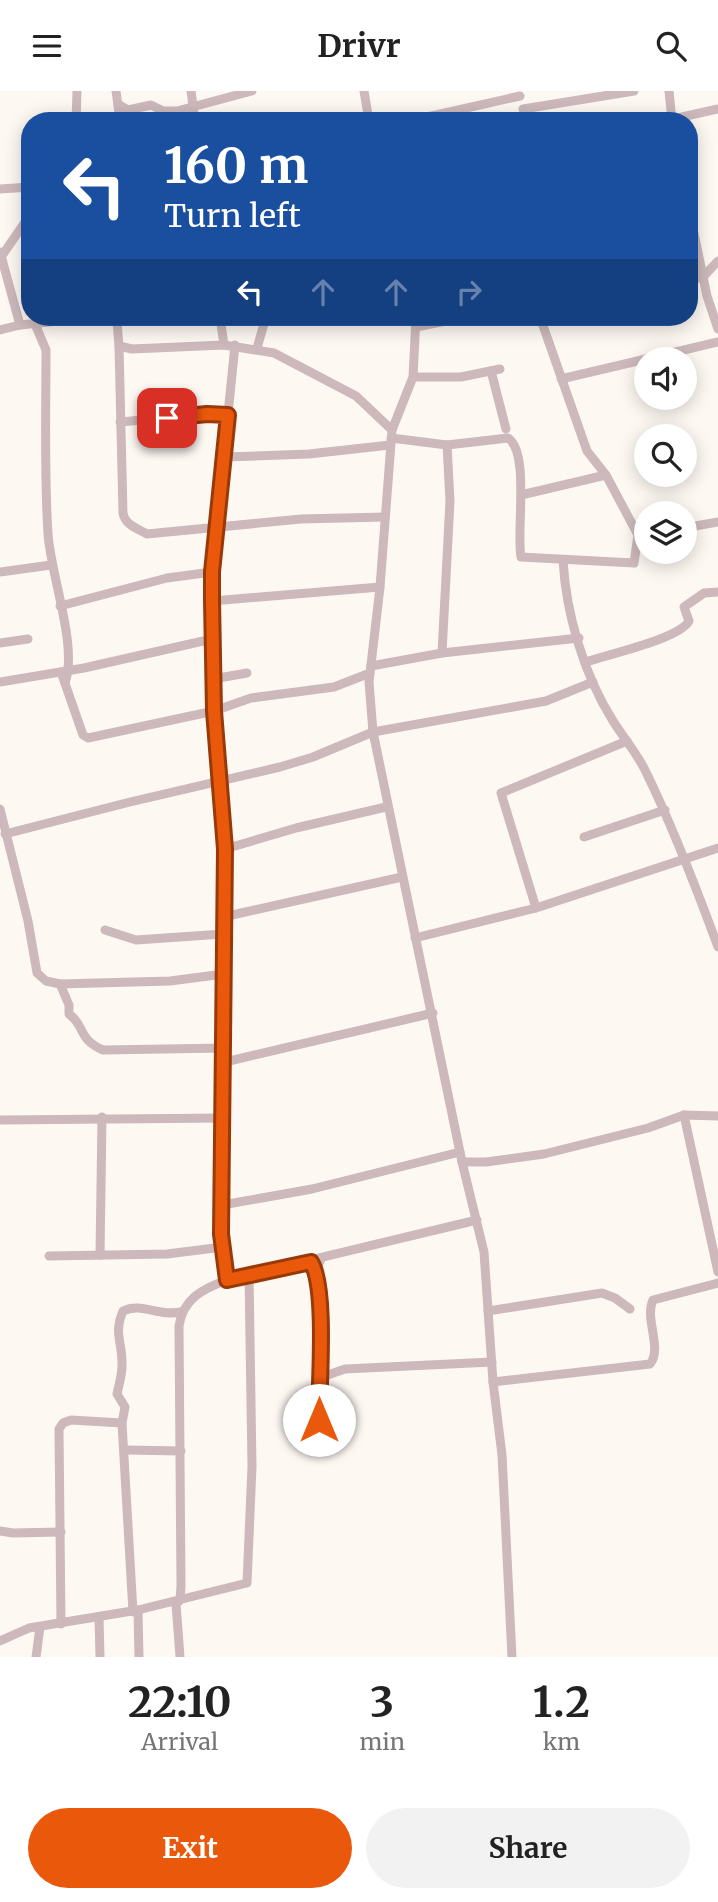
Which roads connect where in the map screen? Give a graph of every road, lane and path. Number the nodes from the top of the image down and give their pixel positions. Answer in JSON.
{"nodes":[{"id":1,"x":77,"y":91,"type":"edge"},
{"id":2,"x":116,"y":91,"type":"edge"},
{"id":3,"x":191,"y":91,"type":"edge"},
{"id":4,"x":252,"y":91,"type":"edge"},
{"id":5,"x":364,"y":91,"type":"edge"},
{"id":6,"x":634,"y":91,"type":"edge"},
{"id":7,"x":669,"y":91,"type":"edge"},
{"id":8,"x":520,"y":94,"type":"edge"},
{"id":9,"x":118,"y":104,"type":"junction"},
{"id":10,"x":193,"y":106,"type":"junction"},
{"id":11,"x":718,"y":109,"type":"edge"},
{"id":12,"x":523,"y":110,"type":"joint"},
{"id":13,"x":76,"y":112,"type":"edge"},
{"id":14,"x":119,"y":112,"type":"edge"},
{"id":15,"x":194,"y":112,"type":"edge"},
{"id":16,"x":368,"y":112,"type":"edge"},
{"id":17,"x":446,"y":112,"type":"edge"},
{"id":18,"x":669,"y":112,"type":"edge"},
{"id":19,"x":698,"y":113,"type":"edge"},
{"id":20,"x":21,"y":188,"type":"edge"},
{"id":21,"x":0,"y":189,"type":"edge"},
{"id":22,"x":21,"y":227,"type":"edge"},
{"id":23,"x":698,"y":252,"type":"edge"},
{"id":24,"x":1,"y":254,"type":"edge"},
{"id":25,"x":718,"y":261,"type":"edge"},
{"id":26,"x":703,"y":277,"type":"junction"},
{"id":27,"x":698,"y":278,"type":"edge"},
{"id":28,"x":20,"y":325,"type":"joint"},
{"id":29,"x":36,"y":326,"type":"edge"},
{"id":30,"x":115,"y":326,"type":"edge"},
{"id":31,"x":221,"y":326,"type":"edge"},
{"id":32,"x":263,"y":326,"type":"edge"},
{"id":33,"x":421,"y":326,"type":"edge"},
{"id":34,"x":543,"y":326,"type":"edge"},
{"id":35,"x":416,"y":327,"type":"joint"},
{"id":36,"x":718,"y":329,"type":"edge"},
{"id":37,"x":0,"y":330,"type":"edge"},
{"id":38,"x":718,"y":342,"type":"edge"},
{"id":39,"x":224,"y":345,"type":"junction"},
{"id":40,"x":235,"y":345,"type":"junction"},
{"id":41,"x":119,"y":346,"type":"junction"},
{"id":42,"x":697,"y":347,"type":"edge"},
{"id":43,"x":257,"y":348,"type":"junction"},
{"id":44,"x":634,"y":362,"type":"edge"},
{"id":45,"x":413,"y":377,"type":"junction"},
{"id":46,"x":561,"y":379,"type":"junction"},
{"id":47,"x":228,"y":415,"type":"junction"},
{"id":48,"x":120,"y":422,"type":"junction"},
{"id":49,"x":506,"y":429,"type":"dead end"},
{"id":50,"x":391,"y":437,"type":"junction"},
{"id":51,"x":447,"y":445,"type":"junction"},
{"id":52,"x":225,"y":457,"type":"junction"},
{"id":53,"x":606,"y":475,"type":"junction"},
{"id":54,"x":522,"y":495,"type":"junction"},
{"id":55,"x":384,"y":517,"type":"junction"},
{"id":56,"x":634,"y":522,"type":"edge"},
{"id":57,"x":717,"y":523,"type":"edge"},
{"id":58,"x":697,"y":526,"type":"edge"},
{"id":59,"x":219,"y":527,"type":"junction"},
{"id":60,"x":563,"y":560,"type":"junction"},
{"id":61,"x":634,"y":563,"type":"edge"},
{"id":62,"x":51,"y":565,"type":"junction"},
{"id":63,"x":0,"y":572,"type":"edge"},
{"id":64,"x":212,"y":572,"type":"junction"},
{"id":65,"x":380,"y":587,"type":"junction"},
{"id":66,"x":718,"y":592,"type":"edge"},
{"id":67,"x":212,"y":600,"type":"junction"},
{"id":68,"x":60,"y":606,"type":"junction"},
{"id":69,"x":579,"y":638,"type":"junction"},
{"id":70,"x":28,"y":639,"type":"dead end"},
{"id":71,"x":212,"y":639,"type":"junction"},
{"id":72,"x":0,"y":643,"type":"edge"},
{"id":73,"x":71,"y":652,"type":"junction"},
{"id":74,"x":442,"y":653,"type":"junction"},
{"id":75,"x":586,"y":662,"type":"junction"},
{"id":76,"x":84,"y":667,"type":"junction"},
{"id":77,"x":371,"y":669,"type":"junction"},
{"id":78,"x":65,"y":671,"type":"junction"},
{"id":79,"x":247,"y":673,"type":"dead end"},
{"id":80,"x":213,"y":678,"type":"junction"},
{"id":81,"x":0,"y":682,"type":"edge"},
{"id":82,"x":593,"y":682,"type":"junction"},
{"id":83,"x":214,"y":711,"type":"junction"},
{"id":84,"x":373,"y":732,"type":"junction"},
{"id":85,"x":627,"y":741,"type":"junction"},
{"id":86,"x":221,"y":780,"type":"junction"},
{"id":87,"x":386,"y":807,"type":"junction"},
{"id":88,"x":665,"y":810,"type":"junction"},
{"id":89,"x":0,"y":811,"type":"edge"},
{"id":90,"x":5,"y":834,"type":"junction"},
{"id":91,"x":584,"y":837,"type":"dead end"},
{"id":92,"x":718,"y":848,"type":"edge"},
{"id":93,"x":225,"y":849,"type":"junction"},
{"id":94,"x":685,"y":861,"type":"junction"},
{"id":95,"x":402,"y":877,"type":"junction"},
{"id":96,"x":536,"y":908,"type":"junction"},
{"id":97,"x":223,"y":917,"type":"junction"},
{"id":98,"x":105,"y":930,"type":"dead end"},
{"id":99,"x":223,"y":934,"type":"junction"},
{"id":100,"x":415,"y":938,"type":"junction"},
{"id":101,"x":718,"y":947,"type":"edge"},
{"id":102,"x":223,"y":974,"type":"junction"},
{"id":103,"x":60,"y":984,"type":"junction"},
{"id":104,"x":433,"y":1013,"type":"junction"},
{"id":105,"x":225,"y":1048,"type":"junction"},
{"id":106,"x":225,"y":1062,"type":"junction"},
{"id":107,"x":684,"y":1115,"type":"junction"},
{"id":108,"x":102,"y":1117,"type":"junction"},
{"id":109,"x":718,"y":1117,"type":"edge"},
{"id":110,"x":224,"y":1118,"type":"junction"},
{"id":111,"x":0,"y":1119,"type":"edge"},
{"id":112,"x":461,"y":1157,"type":"junction"},
{"id":113,"x":222,"y":1205,"type":"junction"},
{"id":114,"x":477,"y":1220,"type":"junction"},
{"id":115,"x":223,"y":1247,"type":"junction"},
{"id":116,"x":100,"y":1255,"type":"junction"},
{"id":117,"x":49,"y":1256,"type":"dead end"},
{"id":118,"x":313,"y":1266,"type":"junction"},
{"id":119,"x":718,"y":1272,"type":"edge"},
{"id":120,"x":249,"y":1274,"type":"junction"},
{"id":121,"x":227,"y":1280,"type":"junction"},
{"id":122,"x":718,"y":1283,"type":"edge"},
{"id":123,"x":630,"y":1309,"type":"dead end"},
{"id":124,"x":488,"y":1311,"type":"junction"},
{"id":125,"x":181,"y":1312,"type":"junction"},
{"id":126,"x":492,"y":1362,"type":"junction"},
{"id":127,"x":319,"y":1378,"type":"junction"},
{"id":128,"x":493,"y":1382,"type":"junction"},
{"id":129,"x":122,"y":1423,"type":"junction"},
{"id":130,"x":319,"y":1442,"type":"dead end"},
{"id":131,"x":126,"y":1450,"type":"junction"},
{"id":132,"x":181,"y":1451,"type":"junction"},
{"id":133,"x":0,"y":1531,"type":"edge"},
{"id":134,"x":61,"y":1532,"type":"junction"},
{"id":135,"x":180,"y":1600,"type":"junction"},
{"id":136,"x":135,"y":1611,"type":"junction"},
{"id":137,"x":99,"y":1617,"type":"junction"},
{"id":138,"x":61,"y":1624,"type":"junction"},
{"id":139,"x":40,"y":1627,"type":"junction"},
{"id":140,"x":0,"y":1641,"type":"edge"},
{"id":141,"x":36,"y":1657,"type":"edge"},
{"id":142,"x":100,"y":1657,"type":"edge"},
{"id":143,"x":139,"y":1657,"type":"edge"},
{"id":144,"x":180,"y":1657,"type":"edge"},
{"id":145,"x":512,"y":1657,"type":"edge"}],
"edges":[{"from":1,"to":13,"type":"street"},
{"from":2,"to":9,"type":"street"},
{"from":3,"to":10,"type":"street"},
{"from":4,"to":10,"type":"street"},
{"from":5,"to":16,"type":"street"},
{"from":6,"to":12,"type":"street"},
{"from":7,"to":18,"type":"street"},
{"from":8,"to":12,"type":"street"},
{"from":8,"to":17,"type":"street"},
{"from":9,"to":10,"type":"street"},
{"from":9,"to":14,"type":"street"},
{"from":10,"to":15,"type":"street"},
{"from":11,"to":19,"type":"street"},
{"from":20,"to":21,"type":"street"},
{"from":22,"to":24,"type":"street"},
{"from":23,"to":26,"type":"street"},
{"from":24,"to":28,"type":"street"},
{"from":25,"to":26,"type":"street"},
{"from":26,"to":27,"type":"street"},
{"from":26,"to":36,"type":"street"},
{"from":28,"to":37,"type":"street"},
{"from":29,"to":62,"type":"street"},
{"from":30,"to":41,"type":"street"},
{"from":31,"to":39,"type":"street"},
{"from":32,"to":43,"type":"street"},
{"from":33,"to":35,"type":"street"},
{"from":34,"to":46,"type":"street"},
{"from":35,"to":45,"type":"street"},
{"from":38,"to":42,"type":"street"},
{"from":39,"to":40,"type":"street"},
{"from":39,"to":41,"type":"street"},
{"from":40,"to":43,"type":"street"},
{"from":40,"to":47,"type":"street"},
{"from":41,"to":48,"type":"street"},
{"from":43,"to":50,"type":"street"},
{"from":44,"to":46,"type":"street"},
{"from":45,"to":49,"type":"street"},
{"from":45,"to":50,"type":"street"},
{"from":46,"to":53,"type":"street"},
{"from":47,"to":48,"type":"street"},
{"from":47,"to":52,"type":"street"},
{"from":48,"to":59,"type":"street"},
{"from":50,"to":51,"type":"street"},
{"from":50,"to":52,"type":"street"},
{"from":50,"to":55,"type":"street"},
{"from":51,"to":54,"type":"street"},
{"from":51,"to":74,"type":"street"},
{"from":52,"to":59,"type":"street"},
{"from":53,"to":54,"type":"street"},
{"from":53,"to":56,"type":"street"},
{"from":54,"to":60,"type":"street"},
{"from":55,"to":59,"type":"street"},
{"from":55,"to":65,"type":"street"},
{"from":57,"to":58,"type":"street"},
{"from":59,"to":64,"type":"street"},
{"from":60,"to":61,"type":"street"},
{"from":60,"to":69,"type":"street"},
{"from":62,"to":63,"type":"street"},
{"from":62,"to":68,"type":"street"},
{"from":64,"to":67,"type":"street"},
{"from":64,"to":68,"type":"street"},
{"from":65,"to":67,"type":"street"},
{"from":65,"to":77,"type":"street"},
{"from":66,"to":75,"type":"street"},
{"from":67,"to":71,"type":"street"},
{"from":68,"to":73,"type":"street"},
{"from":69,"to":74,"type":"street"},
{"from":69,"to":75,"type":"street"},
{"from":70,"to":72,"type":"street"},
{"from":71,"to":76,"type":"street"},
{"from":71,"to":80,"type":"street"},
{"from":73,"to":76,"type":"street"},
{"from":73,"to":78,"type":"street"},
{"from":74,"to":77,"type":"street"},
{"from":75,"to":82,"type":"street"},
{"from":76,"to":78,"type":"street"},
{"from":77,"to":83,"type":"street"},
{"from":77,"to":84,"type":"street"},
{"from":78,"to":81,"type":"street"},
{"from":78,"to":83,"type":"street"},
{"from":79,"to":80,"type":"street"},
{"from":80,"to":83,"type":"street"},
{"from":82,"to":84,"type":"street"},
{"from":82,"to":85,"type":"street"},
{"from":83,"to":86,"type":"street"},
{"from":84,"to":86,"type":"street"},
{"from":84,"to":87,"type":"street"},
{"from":85,"to":88,"type":"street"},
{"from":85,"to":96,"type":"street"},
{"from":86,"to":90,"type":"street"},
{"from":86,"to":93,"type":"street"},
{"from":87,"to":93,"type":"street"},
{"from":87,"to":95,"type":"street"},
{"from":88,"to":91,"type":"street"},
{"from":88,"to":94,"type":"street"},
{"from":89,"to":90,"type":"street"},
{"from":90,"to":103,"type":"street"},
{"from":92,"to":94,"type":"street"},
{"from":93,"to":97,"type":"street"},
{"from":94,"to":96,"type":"street"},
{"from":94,"to":101,"type":"street"},
{"from":95,"to":97,"type":"street"},
{"from":95,"to":100,"type":"street"},
{"from":96,"to":100,"type":"street"},
{"from":97,"to":99,"type":"street"},
{"from":98,"to":99,"type":"street"},
{"from":99,"to":102,"type":"street"},
{"from":100,"to":104,"type":"street"},
{"from":102,"to":103,"type":"street"},
{"from":102,"to":105,"type":"street"},
{"from":103,"to":105,"type":"street"},
{"from":104,"to":106,"type":"street"},
{"from":104,"to":112,"type":"street"},
{"from":105,"to":106,"type":"street"},
{"from":106,"to":110,"type":"street"},
{"from":107,"to":109,"type":"street"},
{"from":107,"to":112,"type":"street"},
{"from":107,"to":119,"type":"street"},
{"from":108,"to":110,"type":"street"},
{"from":108,"to":111,"type":"street"},
{"from":108,"to":116,"type":"street"},
{"from":110,"to":113,"type":"street"},
{"from":112,"to":113,"type":"street"},
{"from":112,"to":114,"type":"street"},
{"from":113,"to":115,"type":"street"},
{"from":114,"to":118,"type":"street"},
{"from":114,"to":124,"type":"street"},
{"from":115,"to":116,"type":"street"},
{"from":115,"to":121,"type":"street"},
{"from":116,"to":117,"type":"street"},
{"from":118,"to":120,"type":"street"},
{"from":118,"to":127,"type":"street"},
{"from":120,"to":121,"type":"street"},
{"from":120,"to":135,"type":"street"},
{"from":121,"to":125,"type":"street"},
{"from":122,"to":128,"type":"street"},
{"from":123,"to":124,"type":"street"},
{"from":124,"to":126,"type":"street"},
{"from":125,"to":129,"type":"street"},
{"from":125,"to":132,"type":"street"},
{"from":126,"to":127,"type":"street"},
{"from":126,"to":128,"type":"street"},
{"from":127,"to":130,"type":"street"},
{"from":128,"to":145,"type":"street"},
{"from":129,"to":131,"type":"street"},
{"from":129,"to":134,"type":"street"},
{"from":131,"to":132,"type":"street"},
{"from":131,"to":136,"type":"street"},
{"from":132,"to":135,"type":"street"},
{"from":133,"to":134,"type":"street"},
{"from":134,"to":138,"type":"street"},
{"from":135,"to":136,"type":"street"},
{"from":135,"to":144,"type":"street"},
{"from":136,"to":137,"type":"street"},
{"from":136,"to":143,"type":"street"},
{"from":137,"to":138,"type":"street"},
{"from":137,"to":142,"type":"street"},
{"from":138,"to":139,"type":"street"},
{"from":139,"to":140,"type":"street"},
{"from":139,"to":141,"type":"street"}]}
